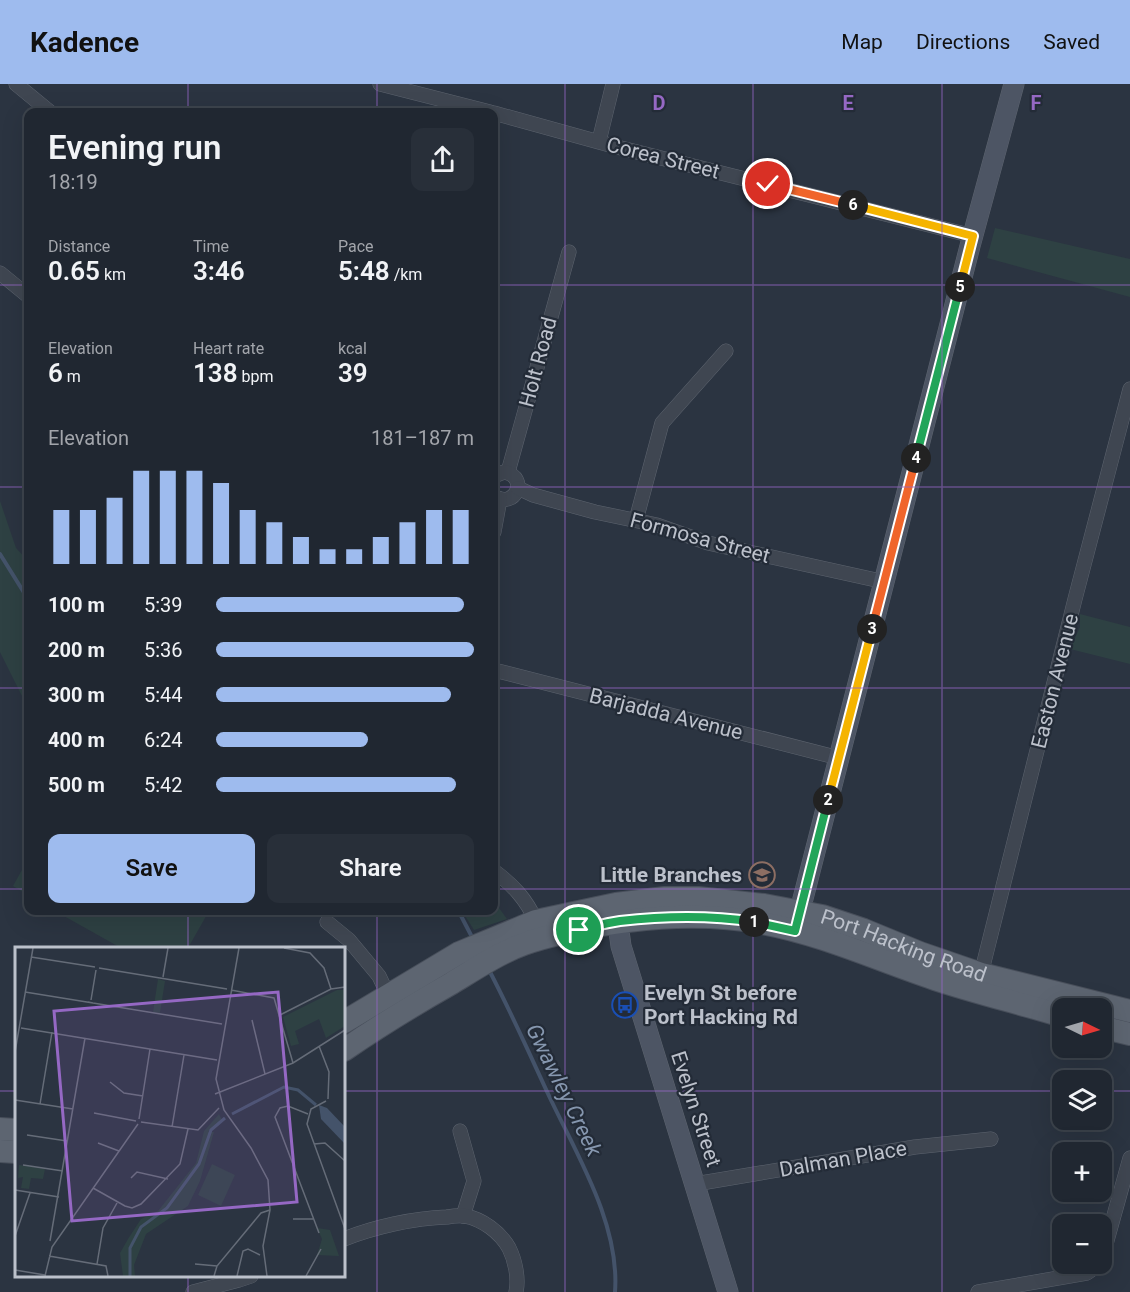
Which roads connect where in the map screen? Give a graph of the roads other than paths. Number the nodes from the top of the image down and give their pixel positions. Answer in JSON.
{"nodes":[{"id":1,"x":16,"y":84,"type":"edge"},
{"id":2,"x":380,"y":84,"type":"edge"},
{"id":3,"x":614,"y":84,"type":"edge"},
{"id":4,"x":1014,"y":84,"type":"edge"},
{"id":5,"x":430,"y":90,"type":"edge"},
{"id":6,"x":45,"y":108,"type":"edge"},
{"id":7,"x":479,"y":108,"type":"edge"},
{"id":8,"x":498,"y":115,"type":"edge"},
{"id":9,"x":599,"y":141,"type":"junction"},
{"id":10,"x":973,"y":236,"type":"junction"},
{"id":11,"x":569,"y":252,"type":"dead end"},
{"id":12,"x":0,"y":273,"type":"edge"},
{"id":13,"x":24,"y":293,"type":"edge"},
{"id":14,"x":726,"y":351,"type":"dead end"},
{"id":15,"x":1130,"y":389,"type":"edge"},
{"id":16,"x":508,"y":472,"type":"junction"},
{"id":17,"x":498,"y":473,"type":"edge"},
{"id":18,"x":518,"y":488,"type":"junction"},
{"id":19,"x":498,"y":498,"type":"edge"},
{"id":20,"x":636,"y":520,"type":"junction"},
{"id":21,"x":885,"y":582,"type":"junction"},
{"id":22,"x":498,"y":671,"type":"edge"},
{"id":23,"x":839,"y":758,"type":"junction"},
{"id":24,"x":498,"y":875,"type":"edge"},
{"id":25,"x":617,"y":913,"type":"junction"},
{"id":26,"x":536,"y":921,"type":"junction"},
{"id":27,"x":797,"y":921,"type":"junction"},
{"id":28,"x":327,"y":922,"type":"dead end"},
{"id":29,"x":503,"y":944,"type":"junction"},
{"id":30,"x":465,"y":963,"type":"junction"},
{"id":31,"x":981,"y":974,"type":"junction"},
{"id":32,"x":388,"y":995,"type":"junction"},
{"id":33,"x":1130,"y":1011,"type":"edge"},
{"id":34,"x":1052,"y":1013,"type":"edge"},
{"id":35,"x":345,"y":1021,"type":"edge"},
{"id":36,"x":1112,"y":1025,"type":"edge"},
{"id":37,"x":1130,"y":1027,"type":"edge"},
{"id":38,"x":1112,"y":1029,"type":"edge"},
{"id":39,"x":1130,"y":1034,"type":"edge"},
{"id":40,"x":345,"y":1049,"type":"edge"},
{"id":41,"x":0,"y":1129,"type":"edge"},
{"id":42,"x":15,"y":1130,"type":"edge"},
{"id":43,"x":460,"y":1131,"type":"dead end"},
{"id":44,"x":992,"y":1139,"type":"dead end"},
{"id":45,"x":0,"y":1151,"type":"edge"},
{"id":46,"x":15,"y":1152,"type":"edge"},
{"id":47,"x":1130,"y":1158,"type":"edge"},
{"id":48,"x":695,"y":1184,"type":"junction"},
{"id":49,"x":463,"y":1216,"type":"junction"},
{"id":50,"x":1112,"y":1223,"type":"edge"},
{"id":51,"x":345,"y":1239,"type":"edge"},
{"id":52,"x":1082,"y":1274,"type":"edge"},
{"id":53,"x":247,"y":1277,"type":"edge"},
{"id":54,"x":1003,"y":1290,"type":"edge"},
{"id":55,"x":193,"y":1292,"type":"edge"},
{"id":56,"x":516,"y":1292,"type":"edge"},
{"id":57,"x":728,"y":1292,"type":"edge"},
{"id":58,"x":978,"y":1292,"type":"edge"}],
"edges":[{"from":1,"to":6,"type":"street"},
{"from":2,"to":5,"type":"street","name":"Corea Street"},
{"from":3,"to":9,"type":"street"},
{"from":4,"to":10,"type":"street"},
{"from":5,"to":7,"type":"street","name":"Corea Street"},
{"from":8,"to":9,"type":"street","name":"Corea Street"},
{"from":9,"to":10,"type":"street","name":"Corea Street"},
{"from":10,"to":21,"type":"street"},
{"from":11,"to":16,"type":"street","name":"Holt Road"},
{"from":12,"to":13,"type":"street"},
{"from":14,"to":20,"type":"street"},
{"from":15,"to":31,"type":"street","name":"Easton Avenue"},
{"from":16,"to":17,"type":"street"},
{"from":16,"to":18,"type":"street"},
{"from":18,"to":19,"type":"street"},
{"from":18,"to":20,"type":"street","name":"Formosa Street"},
{"from":20,"to":21,"type":"street","name":"Formosa Street"},
{"from":21,"to":23,"type":"street"},
{"from":22,"to":23,"type":"street","name":"Barjadda Avenue"},
{"from":23,"to":27,"type":"street"},
{"from":24,"to":26,"type":"street"},
{"from":25,"to":26,"type":"main road","name":"Port Hacking Road"},
{"from":25,"to":27,"type":"main road","name":"Port Hacking Road"},
{"from":25,"to":29,"type":"main road","name":"Port Hacking Road"},
{"from":25,"to":48,"type":"street","name":"Evelyn Street"},
{"from":26,"to":29,"type":"main road","name":"Port Hacking Road"},
{"from":27,"to":31,"type":"main road","name":"Port Hacking Road"},
{"from":27,"to":34,"type":"main road","name":"Port Hacking Road"},
{"from":28,"to":32,"type":"street"},
{"from":29,"to":30,"type":"main road","name":"Port Hacking Road"},
{"from":30,"to":32,"type":"main road","name":"Port Hacking Road"},
{"from":30,"to":40,"type":"main road","name":"Port Hacking Road"},
{"from":31,"to":33,"type":"main road","name":"Port Hacking Road"},
{"from":32,"to":35,"type":"main road","name":"Port Hacking Road"},
{"from":36,"to":37,"type":"main road"},
{"from":38,"to":39,"type":"main road"},
{"from":41,"to":42,"type":"main road"},
{"from":43,"to":49,"type":"street"},
{"from":44,"to":48,"type":"street","name":"Dalman Place"},
{"from":45,"to":46,"type":"main road"},
{"from":47,"to":50,"type":"street"},
{"from":48,"to":57,"type":"street","name":"Evelyn Street"},
{"from":49,"to":51,"type":"street"},
{"from":49,"to":56,"type":"street"},
{"from":52,"to":54,"type":"street"},
{"from":53,"to":55,"type":"street"},
{"from":54,"to":58,"type":"street"}]}
